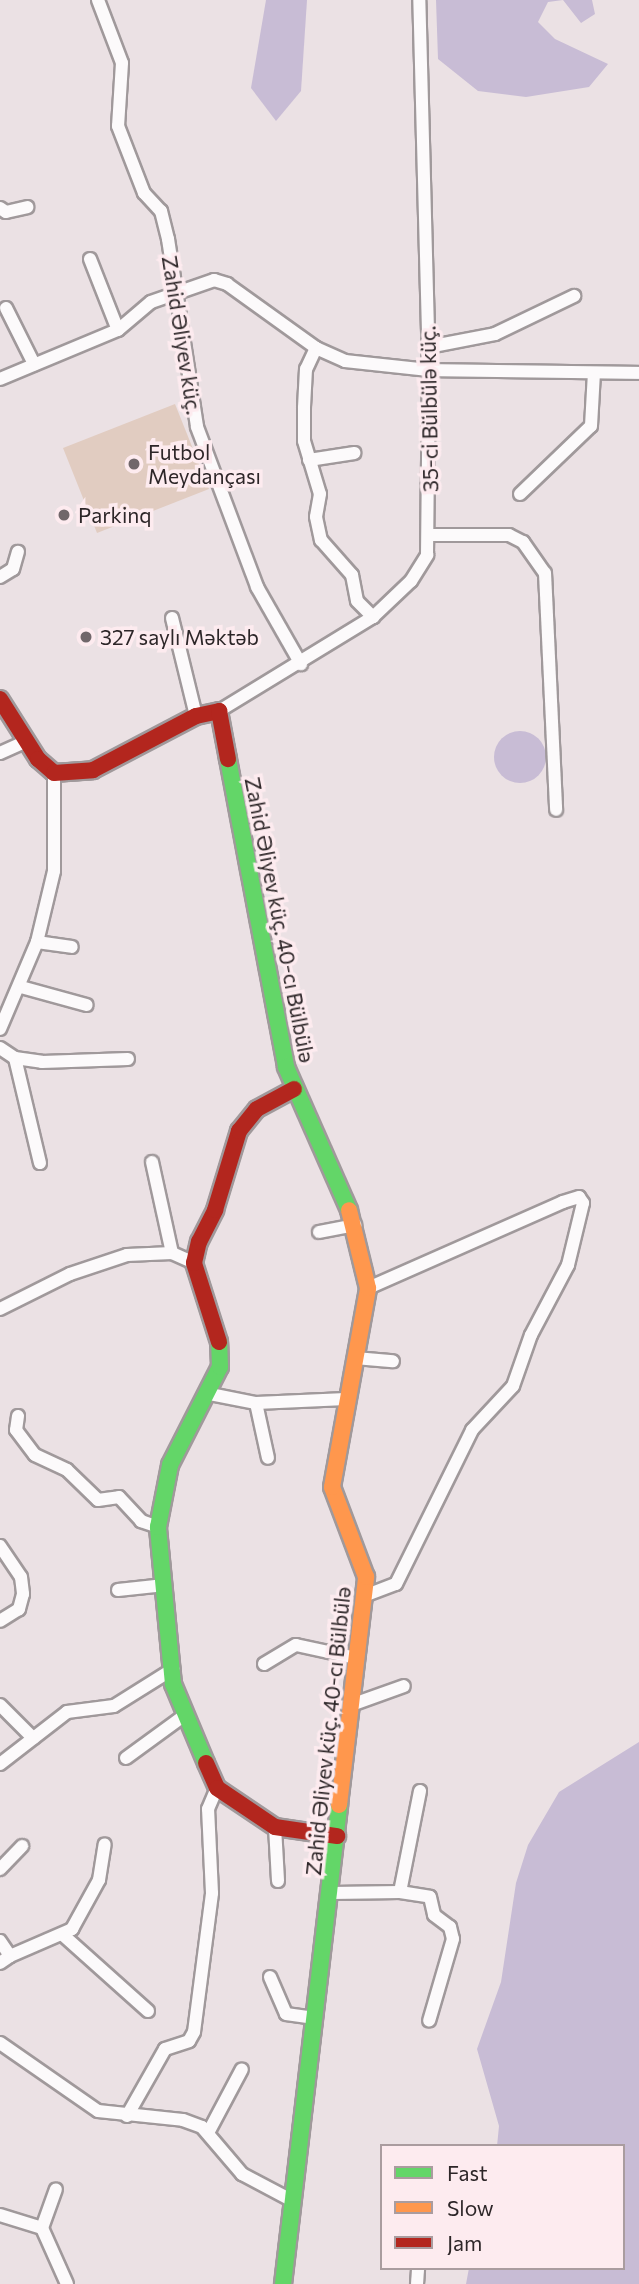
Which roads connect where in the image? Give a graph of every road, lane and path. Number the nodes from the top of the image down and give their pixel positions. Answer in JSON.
{"nodes":[{"id":1,"x":98,"y":0,"type":"edge"},
{"id":2,"x":419,"y":0,"type":"edge"},
{"id":3,"x":27,"y":207,"type":"dead end"},
{"id":4,"x":0,"y":208,"type":"edge"},
{"id":5,"x":90,"y":259,"type":"dead end"},
{"id":6,"x":175,"y":291,"type":"junction"},
{"id":7,"x":573,"y":296,"type":"dead end"},
{"id":8,"x":6,"y":308,"type":"dead end"},
{"id":9,"x":118,"y":330,"type":"junction"},
{"id":10,"x":428,"y":347,"type":"junction"},
{"id":11,"x":316,"y":348,"type":"junction"},
{"id":12,"x":34,"y":364,"type":"junction"},
{"id":13,"x":429,"y":370,"type":"junction"},
{"id":14,"x":594,"y":373,"type":"junction"},
{"id":15,"x":639,"y":373,"type":"edge"},
{"id":16,"x":0,"y":379,"type":"edge"},
{"id":17,"x":354,"y":453,"type":"dead end"},
{"id":18,"x":309,"y":460,"type":"junction"},
{"id":19,"x":520,"y":494,"type":"dead end"},
{"id":20,"x":430,"y":535,"type":"junction"},
{"id":21,"x":18,"y":552,"type":"dead end"},
{"id":22,"x":0,"y":577,"type":"edge"},
{"id":23,"x":373,"y":617,"type":"junction"},
{"id":24,"x":172,"y":618,"type":"dead end"},
{"id":25,"x":301,"y":664,"type":"junction"},
{"id":26,"x":0,"y":699,"type":"edge"},
{"id":27,"x":219,"y":711,"type":"junction"},
{"id":28,"x":196,"y":716,"type":"junction"},
{"id":29,"x":27,"y":741,"type":"junction"},
{"id":30,"x":0,"y":753,"type":"edge"},
{"id":31,"x":54,"y":773,"type":"junction"},
{"id":32,"x":556,"y":810,"type":"dead end"},
{"id":33,"x":37,"y":942,"type":"junction"},
{"id":34,"x":72,"y":947,"type":"dead end"},
{"id":35,"x":21,"y":987,"type":"junction"},
{"id":36,"x":87,"y":1004,"type":"dead end"},
{"id":37,"x":0,"y":1029,"type":"edge"},
{"id":38,"x":0,"y":1048,"type":"edge"},
{"id":39,"x":16,"y":1058,"type":"junction"},
{"id":40,"x":128,"y":1059,"type":"dead end"},
{"id":41,"x":294,"y":1089,"type":"junction"},
{"id":42,"x":152,"y":1162,"type":"dead end"},
{"id":43,"x":40,"y":1163,"type":"dead end"},
{"id":44,"x":355,"y":1224,"type":"junction"},
{"id":45,"x":319,"y":1232,"type":"dead end"},
{"id":46,"x":172,"y":1253,"type":"junction"},
{"id":47,"x":194,"y":1263,"type":"junction"},
{"id":48,"x":368,"y":1288,"type":"junction"},
{"id":49,"x":0,"y":1309,"type":"edge"},
{"id":50,"x":355,"y":1358,"type":"junction"},
{"id":51,"x":393,"y":1361,"type":"dead end"},
{"id":52,"x":210,"y":1394,"type":"junction"},
{"id":53,"x":346,"y":1399,"type":"junction"},
{"id":54,"x":256,"y":1403,"type":"junction"},
{"id":55,"x":18,"y":1416,"type":"dead end"},
{"id":56,"x":268,"y":1458,"type":"dead end"},
{"id":57,"x":158,"y":1527,"type":"junction"},
{"id":58,"x":0,"y":1546,"type":"edge"},
{"id":59,"x":165,"y":1585,"type":"junction"},
{"id":60,"x":118,"y":1590,"type":"dead end"},
{"id":61,"x":364,"y":1596,"type":"junction"},
{"id":62,"x":0,"y":1621,"type":"edge"},
{"id":63,"x":356,"y":1658,"type":"junction"},
{"id":64,"x":264,"y":1664,"type":"dead end"},
{"id":65,"x":173,"y":1669,"type":"junction"},
{"id":66,"x":404,"y":1686,"type":"dead end"},
{"id":67,"x":0,"y":1704,"type":"edge"},
{"id":68,"x":351,"y":1704,"type":"junction"},
{"id":69,"x":185,"y":1715,"type":"junction"},
{"id":70,"x":33,"y":1738,"type":"junction"},
{"id":71,"x":126,"y":1758,"type":"dead end"},
{"id":72,"x":0,"y":1764,"type":"edge"},
{"id":73,"x":217,"y":1788,"type":"junction"},
{"id":74,"x":420,"y":1791,"type":"dead end"},
{"id":75,"x":275,"y":1828,"type":"junction"},
{"id":76,"x":337,"y":1836,"type":"junction"},
{"id":77,"x":104,"y":1844,"type":"dead end"},
{"id":78,"x":22,"y":1846,"type":"dead end"},
{"id":79,"x":0,"y":1869,"type":"edge"},
{"id":80,"x":278,"y":1881,"type":"dead end"},
{"id":81,"x":400,"y":1892,"type":"junction"},
{"id":82,"x":332,"y":1893,"type":"junction"},
{"id":83,"x":63,"y":1935,"type":"junction"},
{"id":84,"x":0,"y":1941,"type":"edge"},
{"id":85,"x":5,"y":1960,"type":"edge"},
{"id":86,"x":270,"y":1977,"type":"dead end"},
{"id":87,"x":148,"y":2011,"type":"dead end"},
{"id":88,"x":315,"y":2018,"type":"junction"},
{"id":89,"x":429,"y":2021,"type":"dead end"},
{"id":90,"x":0,"y":2043,"type":"edge"},
{"id":91,"x":242,"y":2069,"type":"dead end"},
{"id":92,"x":127,"y":2116,"type":"junction"},
{"id":93,"x":208,"y":2133,"type":"junction"},
{"id":94,"x":56,"y":2189,"type":"dead end"},
{"id":95,"x":293,"y":2201,"type":"junction"},
{"id":96,"x":0,"y":2215,"type":"edge"},
{"id":97,"x":42,"y":2228,"type":"junction"},
{"id":98,"x":67,"y":2284,"type":"edge"},
{"id":99,"x":284,"y":2284,"type":"edge"}],
"edges":[{"from":1,"to":6,"type":"street","name":"Zahid Əliyev küç."},
{"from":2,"to":10,"type":"street","name":"35-ci Bülbülə küç."},
{"from":3,"to":4,"type":"street"},
{"from":5,"to":9,"type":"street"},
{"from":6,"to":9,"type":"street"},
{"from":6,"to":11,"type":"street"},
{"from":6,"to":25,"type":"street","name":"Zahid Əliyev küç."},
{"from":7,"to":10,"type":"street"},
{"from":8,"to":12,"type":"street"},
{"from":9,"to":12,"type":"street"},
{"from":10,"to":13,"type":"street","name":"35-ci Bülbülə küç."},
{"from":11,"to":13,"type":"street"},
{"from":11,"to":18,"type":"street"},
{"from":12,"to":16,"type":"street"},
{"from":13,"to":14,"type":"street"},
{"from":13,"to":20,"type":"street","name":"35-ci Bülbülə küç."},
{"from":14,"to":15,"type":"street"},
{"from":14,"to":19,"type":"street"},
{"from":17,"to":18,"type":"street"},
{"from":18,"to":23,"type":"street"},
{"from":20,"to":23,"type":"street","name":"35-ci Bülbülə küç."},
{"from":20,"to":32,"type":"street"},
{"from":21,"to":22,"type":"street"},
{"from":23,"to":25,"type":"street","name":"35-ci Bülbülə küç."},
{"from":24,"to":28,"type":"street"},
{"from":25,"to":27,"type":"street","name":"35-ci Bülbülə küç."},
{"from":26,"to":29,"type":"street"},
{"from":27,"to":28,"type":"street"},
{"from":27,"to":41,"type":"street","name":"Zahid Əliyev küç. 40-cı Bülbülə"},
{"from":28,"to":31,"type":"street"},
{"from":29,"to":30,"type":"street"},
{"from":29,"to":31,"type":"street"},
{"from":31,"to":33,"type":"street"},
{"from":33,"to":34,"type":"street"},
{"from":33,"to":35,"type":"street"},
{"from":35,"to":36,"type":"street"},
{"from":35,"to":37,"type":"street"},
{"from":38,"to":39,"type":"street"},
{"from":39,"to":40,"type":"street"},
{"from":39,"to":43,"type":"street"},
{"from":41,"to":44,"type":"street","name":"Zahid Əliyev küç. 40-cı Bülbülə"},
{"from":41,"to":47,"type":"street"},
{"from":42,"to":46,"type":"street"},
{"from":44,"to":45,"type":"street"},
{"from":44,"to":48,"type":"street","name":"Zahid Əliyev küç. 40-cı Bülbülə"},
{"from":46,"to":47,"type":"street"},
{"from":46,"to":49,"type":"street"},
{"from":47,"to":52,"type":"street"},
{"from":48,"to":50,"type":"street","name":"Zahid Əliyev küç. 40-cı Bülbülə"},
{"from":48,"to":61,"type":"street"},
{"from":50,"to":51,"type":"street"},
{"from":50,"to":53,"type":"street","name":"Zahid Əliyev küç. 40-cı Bülbülə"},
{"from":52,"to":54,"type":"street"},
{"from":52,"to":57,"type":"street"},
{"from":53,"to":54,"type":"street"},
{"from":53,"to":61,"type":"street","name":"Zahid Əliyev küç. 40-cı Bülbülə"},
{"from":54,"to":56,"type":"street"},
{"from":55,"to":57,"type":"street"},
{"from":57,"to":59,"type":"street"},
{"from":58,"to":62,"type":"street"},
{"from":59,"to":60,"type":"street"},
{"from":59,"to":65,"type":"street"},
{"from":61,"to":63,"type":"street","name":"Zahid Əliyev küç. 40-cı Bülbülə"},
{"from":63,"to":64,"type":"street"},
{"from":63,"to":68,"type":"street","name":"Zahid Əliyev küç. 40-cı Bülbülə"},
{"from":65,"to":69,"type":"street"},
{"from":65,"to":70,"type":"street"},
{"from":66,"to":68,"type":"street"},
{"from":67,"to":70,"type":"street"},
{"from":68,"to":76,"type":"street","name":"Zahid Əliyev küç. 40-cı Bülbülə"},
{"from":69,"to":71,"type":"street"},
{"from":69,"to":73,"type":"street"},
{"from":70,"to":72,"type":"street"},
{"from":73,"to":75,"type":"street"},
{"from":73,"to":92,"type":"street"},
{"from":74,"to":81,"type":"street"},
{"from":75,"to":76,"type":"street"},
{"from":75,"to":80,"type":"street"},
{"from":76,"to":82,"type":"street","name":"Zahid Əliyev küç. 40-cı Bülbülə"},
{"from":77,"to":83,"type":"street"},
{"from":78,"to":79,"type":"street"},
{"from":81,"to":82,"type":"street"},
{"from":81,"to":89,"type":"street"},
{"from":82,"to":88,"type":"street","name":"Zahid Əliyev küç. 40-cı Bülbülə"},
{"from":83,"to":85,"type":"street"},
{"from":83,"to":87,"type":"street"},
{"from":84,"to":85,"type":"street"},
{"from":86,"to":88,"type":"street"},
{"from":88,"to":95,"type":"street","name":"Zahid Əliyev küç. 40-cı Bülbülə"},
{"from":90,"to":92,"type":"street"},
{"from":91,"to":93,"type":"street"},
{"from":92,"to":93,"type":"street"},
{"from":93,"to":95,"type":"street"},
{"from":94,"to":97,"type":"street"},
{"from":95,"to":99,"type":"street","name":"Zahid Əliyev küç. 40-cı Bülbülə"},
{"from":96,"to":97,"type":"street"},
{"from":97,"to":98,"type":"street"}]}
